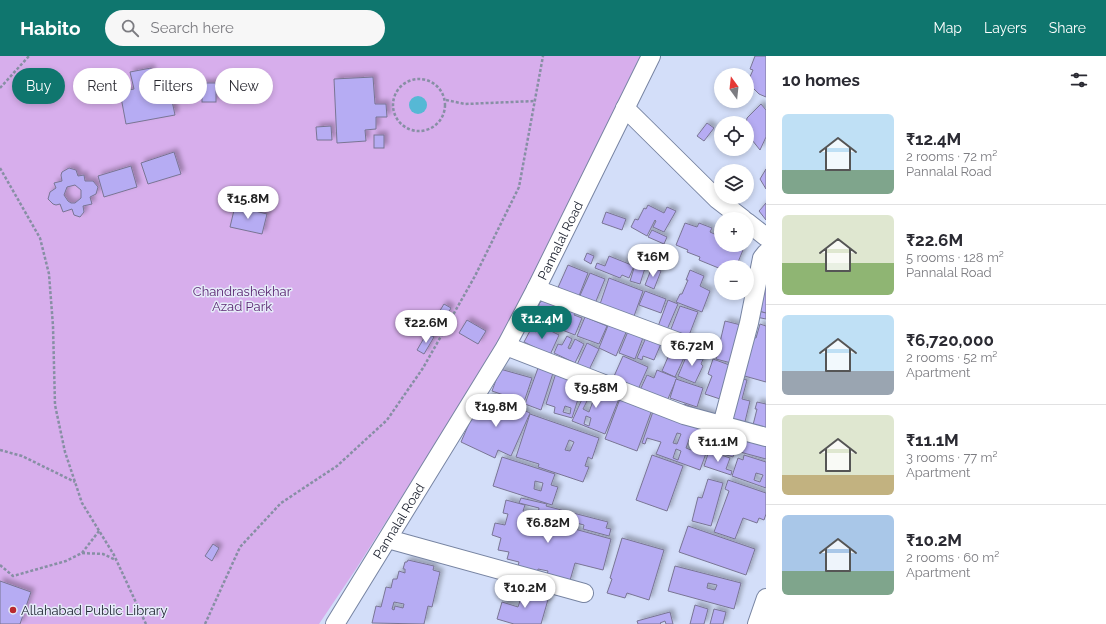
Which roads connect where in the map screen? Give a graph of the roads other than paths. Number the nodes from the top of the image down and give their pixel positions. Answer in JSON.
{"nodes":[{"id":1,"x":651,"y":56,"type":"edge"},
{"id":2,"x":625,"y":108,"type":"junction"},
{"id":3,"x":734,"y":212,"type":"edge"},
{"id":4,"x":754,"y":228,"type":"edge"},
{"id":5,"x":766,"y":237,"type":"edge"},
{"id":6,"x":766,"y":253,"type":"edge"},
{"id":7,"x":536,"y":289,"type":"junction"},
{"id":8,"x":506,"y":346,"type":"junction"},
{"id":9,"x":700,"y":350,"type":"dead end"},
{"id":10,"x":722,"y":425,"type":"junction"},
{"id":11,"x":766,"y":437,"type":"edge"},
{"id":12,"x":388,"y":539,"type":"junction"},
{"id":13,"x":584,"y":593,"type":"dead end"},
{"id":14,"x":766,"y":598,"type":"edge"},
{"id":15,"x":335,"y":624,"type":"edge"},
{"id":16,"x":757,"y":624,"type":"edge"}],
"edges":[{"from":1,"to":2,"type":"street","name":"Pannalal Road"},
{"from":2,"to":3,"type":"street"},
{"from":2,"to":7,"type":"street","name":"Pannalal Road"},
{"from":4,"to":5,"type":"street"},
{"from":6,"to":10,"type":"street"},
{"from":7,"to":8,"type":"street","name":"Pannalal Road"},
{"from":7,"to":9,"type":"street"},
{"from":8,"to":10,"type":"street"},
{"from":8,"to":12,"type":"street","name":"Pannalal Road"},
{"from":10,"to":11,"type":"street"},
{"from":12,"to":13,"type":"street"},
{"from":12,"to":15,"type":"street","name":"Pannalal Road"},
{"from":14,"to":16,"type":"street"}]}
